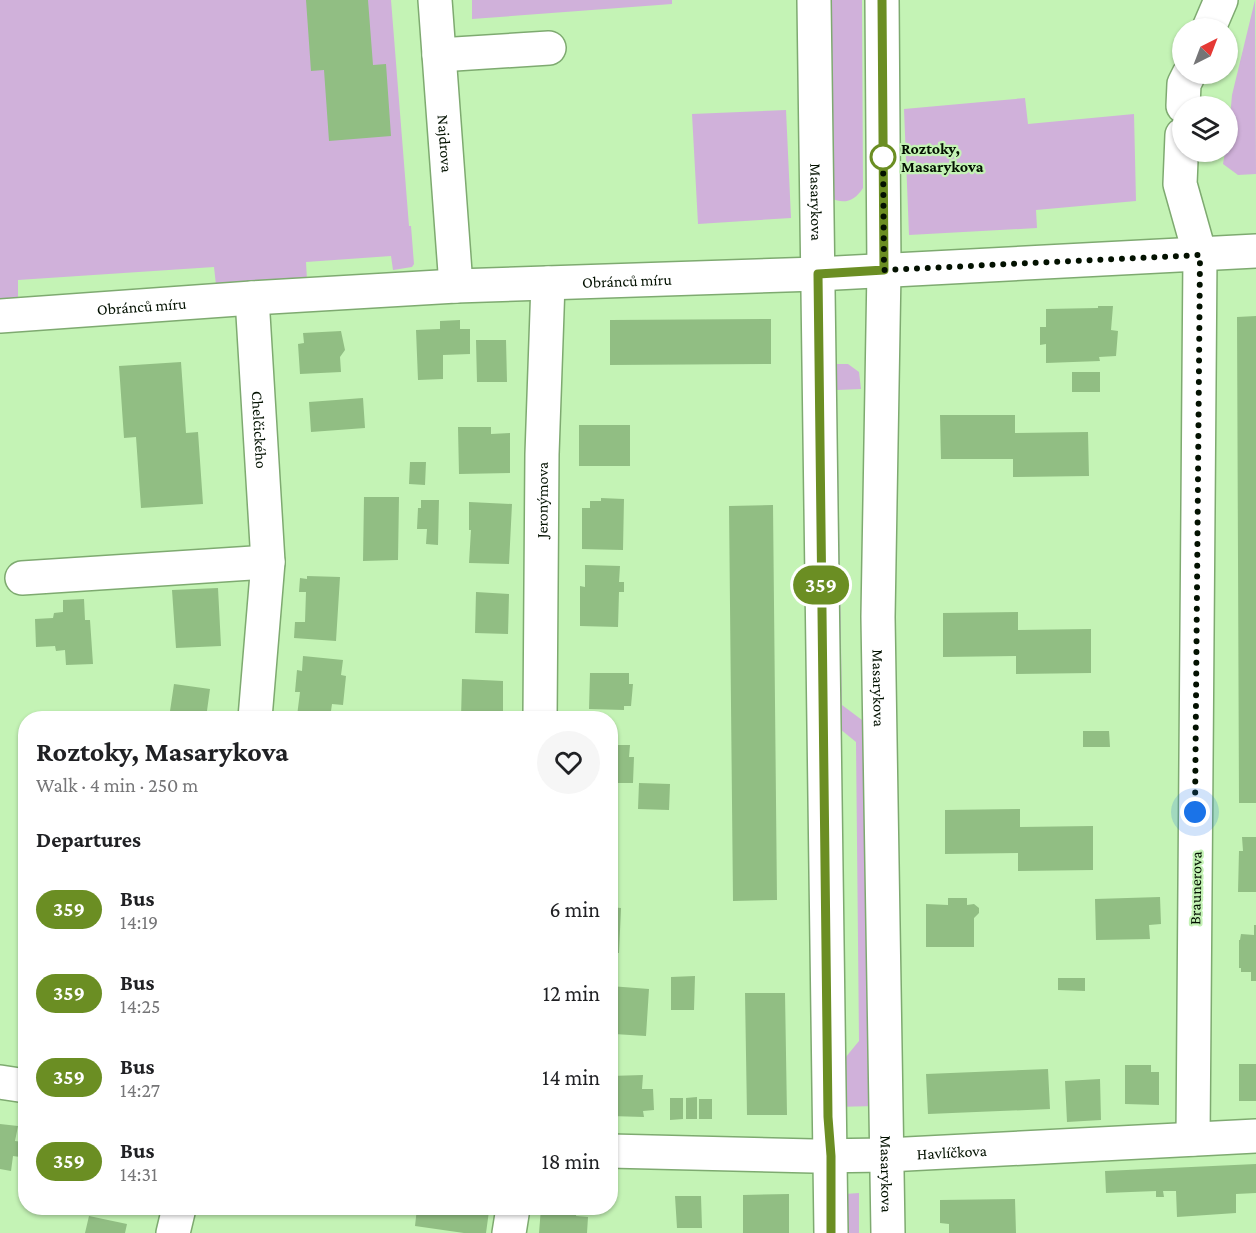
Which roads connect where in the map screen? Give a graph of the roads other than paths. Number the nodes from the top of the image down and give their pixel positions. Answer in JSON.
{"nodes":[{"id":1,"x":435,"y":0,"type":"edge"},
{"id":2,"x":814,"y":0,"type":"edge"},
{"id":3,"x":882,"y":0,"type":"edge"},
{"id":4,"x":1221,"y":0,"type":"edge"},
{"id":5,"x":1213,"y":18,"type":"edge"},
{"id":6,"x":549,"y":48,"type":"dead end"},
{"id":7,"x":439,"y":55,"type":"junction"},
{"id":8,"x":1181,"y":162,"type":"edge"},
{"id":9,"x":1256,"y":251,"type":"edge"},
{"id":10,"x":1200,"y":255,"type":"junction"},
{"id":11,"x":884,"y":270,"type":"junction"},
{"id":12,"x":818,"y":274,"type":"junction"},
{"id":13,"x":548,"y":283,"type":"junction"},
{"id":14,"x":456,"y":286,"type":"junction"},
{"id":15,"x":252,"y":298,"type":"junction"},
{"id":16,"x":0,"y":316,"type":"edge"},
{"id":17,"x":268,"y":562,"type":"junction"},
{"id":18,"x":22,"y":578,"type":"dead end"},
{"id":19,"x":256,"y":711,"type":"edge"},
{"id":20,"x":540,"y":711,"type":"edge"},
{"id":21,"x":0,"y":1082,"type":"edge"},
{"id":22,"x":18,"y":1085,"type":"edge"},
{"id":23,"x":1256,"y":1136,"type":"edge"},
{"id":24,"x":1192,"y":1139,"type":"junction"},
{"id":25,"x":618,"y":1151,"type":"edge"},
{"id":26,"x":887,"y":1155,"type":"junction"},
{"id":27,"x":831,"y":1156,"type":"junction"},
{"id":28,"x":177,"y":1215,"type":"edge"},
{"id":29,"x":512,"y":1215,"type":"edge"},
{"id":30,"x":173,"y":1233,"type":"edge"},
{"id":31,"x":509,"y":1233,"type":"edge"},
{"id":32,"x":831,"y":1233,"type":"edge"},
{"id":33,"x":888,"y":1233,"type":"edge"}],
"edges":[{"from":1,"to":7,"type":"street","name":"Najdrova"},
{"from":2,"to":12,"type":"street","name":"Masarykova"},
{"from":3,"to":11,"type":"street","name":"Masarykova"},
{"from":4,"to":5,"type":"street"},
{"from":6,"to":7,"type":"street"},
{"from":7,"to":14,"type":"street","name":"Najdrova"},
{"from":8,"to":10,"type":"street","name":"Braunerova"},
{"from":9,"to":10,"type":"street","name":"Obránců míru"},
{"from":10,"to":11,"type":"street","name":"Obránců míru"},
{"from":10,"to":24,"type":"street","name":"Braunerova"},
{"from":11,"to":12,"type":"street","name":"Obránců míru"},
{"from":11,"to":26,"type":"street","name":"Masarykova"},
{"from":12,"to":13,"type":"street","name":"Obránců míru"},
{"from":12,"to":27,"type":"street","name":"Masarykova"},
{"from":13,"to":14,"type":"street","name":"Obránců míru"},
{"from":13,"to":20,"type":"street","name":"Jeronýmova"},
{"from":14,"to":15,"type":"street","name":"Obránců míru"},
{"from":15,"to":16,"type":"street","name":"Obránců míru"},
{"from":15,"to":17,"type":"street","name":"Chelčického"},
{"from":17,"to":18,"type":"street"},
{"from":17,"to":19,"type":"street","name":"Chelčického"},
{"from":21,"to":22,"type":"street"},
{"from":23,"to":24,"type":"street","name":"Havlíčkova"},
{"from":24,"to":26,"type":"street","name":"Havlíčkova"},
{"from":25,"to":27,"type":"street","name":"Havlíčkova"},
{"from":26,"to":27,"type":"street","name":"Havlíčkova"},
{"from":26,"to":33,"type":"street","name":"Masarykova"},
{"from":27,"to":32,"type":"street","name":"Masarykova"},
{"from":28,"to":30,"type":"street"},
{"from":29,"to":31,"type":"street"}]}
